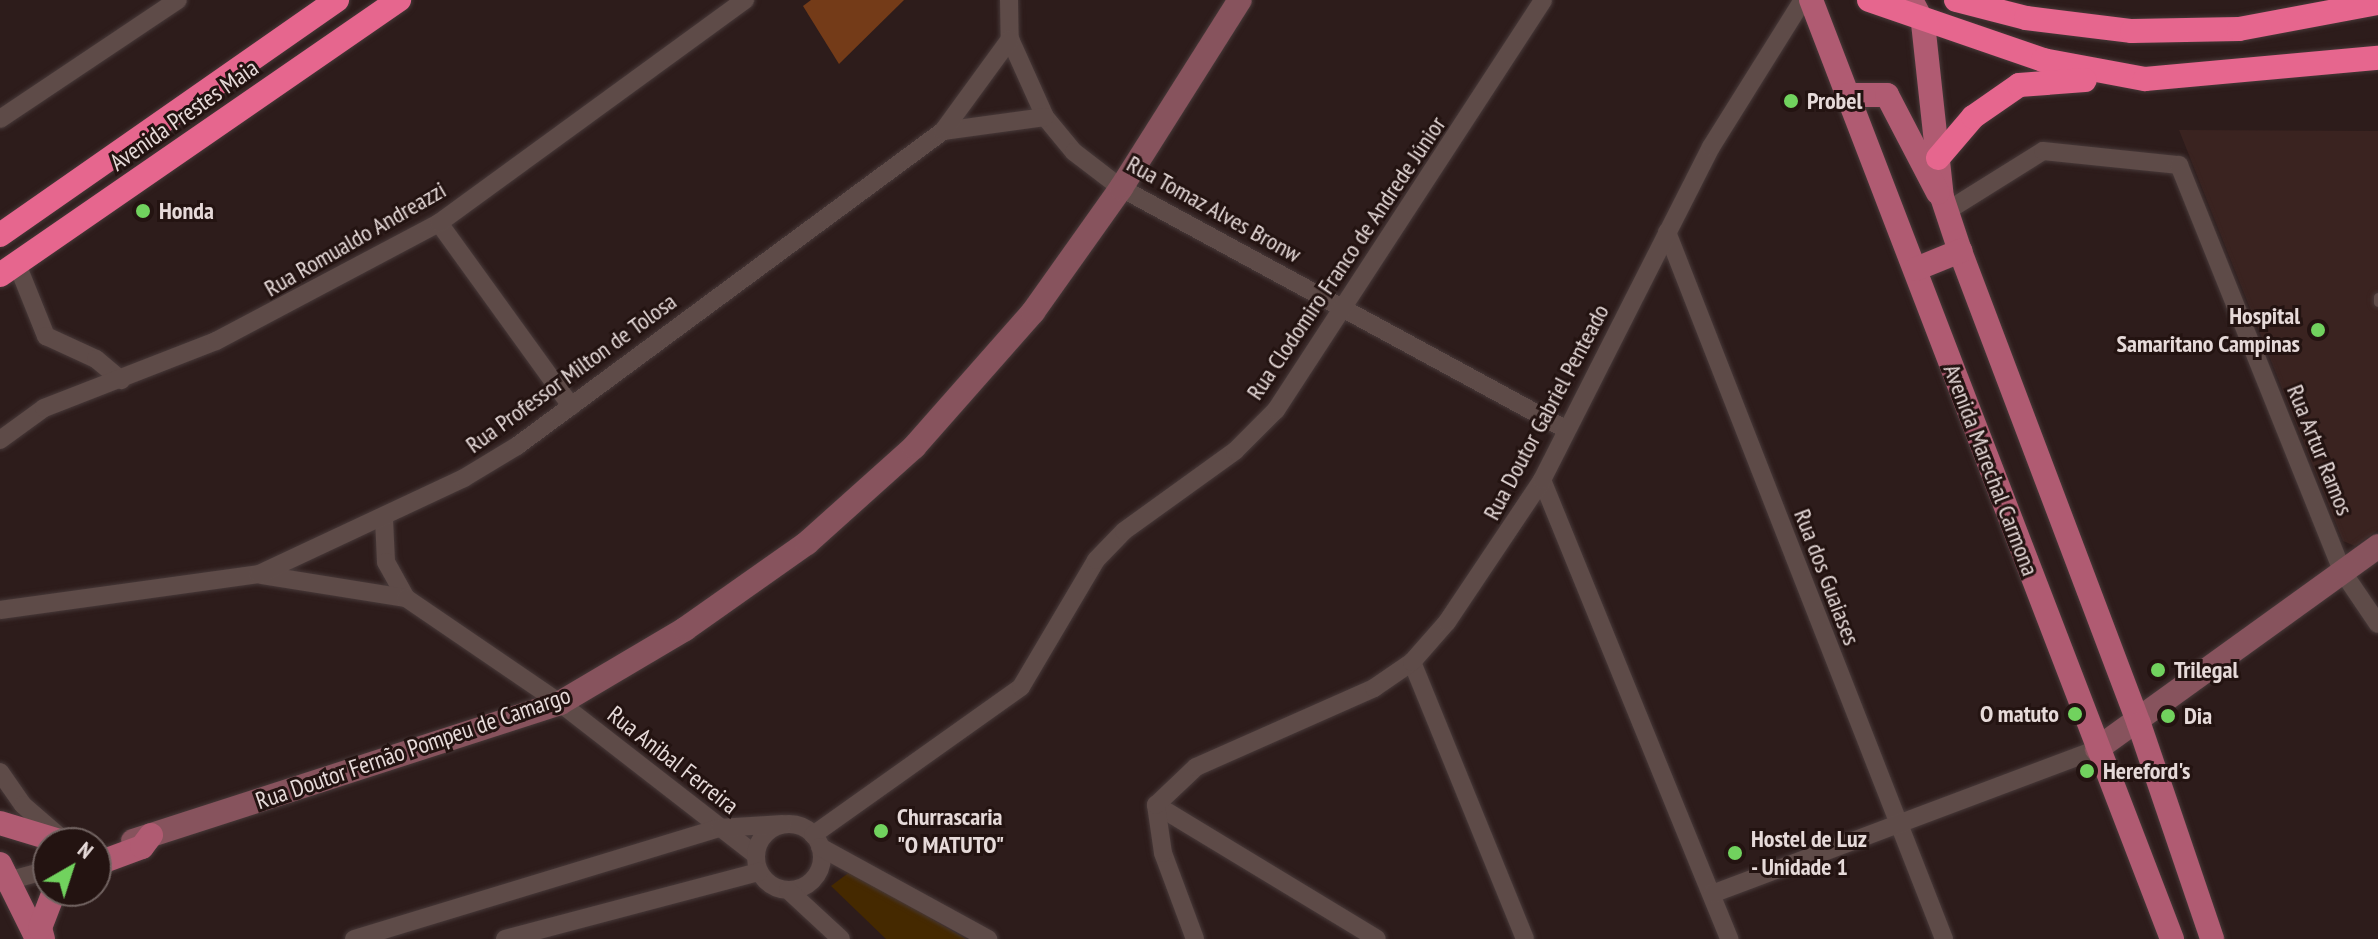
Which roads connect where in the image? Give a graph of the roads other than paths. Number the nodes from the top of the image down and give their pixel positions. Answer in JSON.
{"nodes":[{"id":1,"x":178,"y":0,"type":"edge"},
{"id":2,"x":328,"y":0,"type":"edge"},
{"id":3,"x":337,"y":0,"type":"edge"},
{"id":4,"x":399,"y":0,"type":"edge"},
{"id":5,"x":745,"y":0,"type":"edge"},
{"id":6,"x":1009,"y":0,"type":"edge"},
{"id":7,"x":1240,"y":0,"type":"edge"},
{"id":8,"x":1543,"y":0,"type":"edge"},
{"id":9,"x":1803,"y":0,"type":"edge"},
{"id":10,"x":1811,"y":0,"type":"edge"},
{"id":11,"x":1869,"y":0,"type":"edge"},
{"id":12,"x":1911,"y":0,"type":"edge"},
{"id":13,"x":1956,"y":0,"type":"edge"},
{"id":14,"x":2378,"y":3,"type":"edge"},
{"id":15,"x":1923,"y":23,"type":"junction"},
{"id":16,"x":285,"y":36,"type":"junction"},
{"id":17,"x":1010,"y":39,"type":"junction"},
{"id":18,"x":2378,"y":58,"type":"edge"},
{"id":19,"x":2145,"y":79,"type":"junction"},
{"id":20,"x":1848,"y":95,"type":"junction"},
{"id":21,"x":1045,"y":117,"type":"junction"},
{"id":22,"x":0,"y":119,"type":"edge"},
{"id":23,"x":943,"y":131,"type":"junction"},
{"id":24,"x":1938,"y":158,"type":"junction"},
{"id":25,"x":79,"y":181,"type":"junction"},
{"id":26,"x":1121,"y":188,"type":"junction"},
{"id":27,"x":1945,"y":204,"type":"junction"},
{"id":28,"x":0,"y":222,"type":"edge"},
{"id":29,"x":439,"y":223,"type":"junction"},
{"id":30,"x":1667,"y":232,"type":"junction"},
{"id":31,"x":0,"y":235,"type":"edge"},
{"id":32,"x":1960,"y":251,"type":"junction"},
{"id":33,"x":1916,"y":269,"type":"junction"},
{"id":34,"x":8,"y":272,"type":"edge"},
{"id":35,"x":1345,"y":310,"type":"junction"},
{"id":36,"x":121,"y":380,"type":"junction"},
{"id":37,"x":571,"y":406,"type":"junction"},
{"id":38,"x":1567,"y":430,"type":"junction"},
{"id":39,"x":0,"y":440,"type":"edge"},
{"id":40,"x":1542,"y":480,"type":"junction"},
{"id":41,"x":384,"y":519,"type":"junction"},
{"id":42,"x":2378,"y":546,"type":"edge"},
{"id":43,"x":2342,"y":571,"type":"junction"},
{"id":44,"x":259,"y":574,"type":"junction"},
{"id":45,"x":406,"y":598,"type":"junction"},
{"id":46,"x":0,"y":610,"type":"edge"},
{"id":47,"x":2378,"y":624,"type":"edge"},
{"id":48,"x":1412,"y":662,"type":"junction"},
{"id":49,"x":560,"y":703,"type":"junction"},
{"id":50,"x":2139,"y":724,"type":"junction"},
{"id":51,"x":2097,"y":749,"type":"junction"},
{"id":52,"x":0,"y":772,"type":"edge"},
{"id":53,"x":1156,"y":805,"type":"junction"},
{"id":54,"x":0,"y":823,"type":"edge"},
{"id":55,"x":783,"y":824,"type":"junction"},
{"id":56,"x":48,"y":827,"type":"edge"},
{"id":57,"x":720,"y":828,"type":"junction"},
{"id":58,"x":1900,"y":828,"type":"junction"},
{"id":59,"x":32,"y":833,"type":"edge"},
{"id":60,"x":151,"y":835,"type":"joint"},
{"id":61,"x":816,"y":841,"type":"junction"},
{"id":62,"x":112,"y":852,"type":"edge"},
{"id":63,"x":757,"y":863,"type":"junction"},
{"id":64,"x":32,"y":872,"type":"edge"},
{"id":65,"x":3,"y":876,"type":"edge"},
{"id":66,"x":788,"y":890,"type":"junction"},
{"id":67,"x":1712,"y":894,"type":"junction"},
{"id":68,"x":48,"y":907,"type":"edge"},
{"id":69,"x":40,"y":939,"type":"edge"},
{"id":70,"x":354,"y":939,"type":"edge"},
{"id":71,"x":505,"y":939,"type":"edge"},
{"id":72,"x":841,"y":939,"type":"edge"},
{"id":73,"x":988,"y":939,"type":"edge"},
{"id":74,"x":1195,"y":939,"type":"edge"},
{"id":75,"x":1377,"y":939,"type":"edge"},
{"id":76,"x":1525,"y":939,"type":"edge"},
{"id":77,"x":1729,"y":939,"type":"edge"},
{"id":78,"x":1944,"y":939,"type":"edge"},
{"id":79,"x":2172,"y":939,"type":"edge"},
{"id":80,"x":2212,"y":939,"type":"edge"}],
"edges":[{"from":1,"to":22,"type":"street"},
{"from":2,"to":16,"type":"highway"},
{"from":3,"to":16,"type":"highway","name":"Avenida Prestes Maia"},
{"from":4,"to":34,"type":"highway","name":"Avenida Prestes Maia"},
{"from":5,"to":29,"type":"street","name":"Rua Romualdo Andreazzi"},
{"from":6,"to":17,"type":"street","name":"Rua Tomaz Alves Bronw"},
{"from":7,"to":26,"type":"street","name":"Rua Doutor Fernão Pompeu de Camargo"},
{"from":8,"to":35,"type":"street","name":"Rua Clodomiro Franco de Andrede Júnior"},
{"from":9,"to":30,"type":"street","name":"Rua Doutor Gabriel Penteado"},
{"from":10,"to":20,"type":"main road","name":"Avenida Marechal Carmona"},
{"from":11,"to":15,"type":"highway"},
{"from":12,"to":15,"type":"main road","name":"Avenida Marechal Carmona"},
{"from":13,"to":14,"type":"highway"},
{"from":15,"to":19,"type":"highway"},
{"from":15,"to":24,"type":"main road","name":"Avenida Marechal Carmona"},
{"from":16,"to":25,"type":"highway","name":"Avenida Prestes Maia"},
{"from":17,"to":21,"type":"street","name":"Rua Tomaz Alves Bronw"},
{"from":17,"to":23,"type":"street","name":"Rua Professor Milton de Tolosa"},
{"from":18,"to":19,"type":"highway"},
{"from":19,"to":24,"type":"highway"},
{"from":20,"to":27,"type":"main road"},
{"from":20,"to":33,"type":"main road","name":"Avenida Marechal Carmona"},
{"from":21,"to":23,"type":"street","name":"Rua Professor Milton de Tolosa"},
{"from":21,"to":26,"type":"street","name":"Rua Tomaz Alves Bronw"},
{"from":23,"to":37,"type":"street","name":"Rua Professor Milton de Tolosa"},
{"from":24,"to":27,"type":"main road","name":"Avenida Marechal Carmona"},
{"from":25,"to":28,"type":"highway"},
{"from":25,"to":31,"type":"highway","name":"Avenida Prestes Maia"},
{"from":26,"to":35,"type":"street","name":"Rua Tomaz Alves Bronw"},
{"from":26,"to":49,"type":"street","name":"Rua Doutor Fernão Pompeu de Camargo"},
{"from":27,"to":32,"type":"main road","name":"Avenida Marechal Carmona"},
{"from":27,"to":43,"type":"street","name":"Rua Artur Ramos"},
{"from":29,"to":36,"type":"street","name":"Rua Romualdo Andreazzi"},
{"from":29,"to":37,"type":"street"},
{"from":30,"to":38,"type":"street","name":"Rua Doutor Gabriel Penteado"},
{"from":30,"to":58,"type":"street","name":"Rua dos Guaiases"},
{"from":32,"to":33,"type":"main road"},
{"from":32,"to":50,"type":"main road","name":"Avenida Marechal Carmona"},
{"from":33,"to":51,"type":"main road","name":"Avenida Marechal Carmona"},
{"from":34,"to":36,"type":"street"},
{"from":35,"to":38,"type":"street","name":"Rua Tomaz Alves Bronw"},
{"from":35,"to":61,"type":"street","name":"Rua Clodomiro Franco de Andrede Júnior"},
{"from":36,"to":39,"type":"street","name":"Rua Romualdo Andreazzi"},
{"from":37,"to":41,"type":"street","name":"Rua Professor Milton de Tolosa"},
{"from":38,"to":40,"type":"street","name":"Rua Doutor Gabriel Penteado"},
{"from":40,"to":48,"type":"street","name":"Rua Doutor Gabriel Penteado"},
{"from":40,"to":67,"type":"street"},
{"from":41,"to":44,"type":"street","name":"Rua Professor Milton de Tolosa"},
{"from":41,"to":45,"type":"street"},
{"from":42,"to":43,"type":"street"},
{"from":43,"to":47,"type":"street","name":"Rua Artur Ramos"},
{"from":43,"to":50,"type":"street"},
{"from":44,"to":45,"type":"street","name":"Rua Anibal Ferreira"},
{"from":44,"to":46,"type":"street","name":"Rua Professor Milton de Tolosa"},
{"from":45,"to":49,"type":"street","name":"Rua Anibal Ferreira"},
{"from":48,"to":53,"type":"street","name":"Rua Doutor Gabriel Penteado"},
{"from":48,"to":76,"type":"street"},
{"from":49,"to":57,"type":"street","name":"Rua Anibal Ferreira"},
{"from":49,"to":60,"type":"street","name":"Rua Doutor Fernão Pompeu de Camargo"},
{"from":50,"to":51,"type":"street"},
{"from":50,"to":80,"type":"main road","name":"Avenida Marechal Carmona"},
{"from":51,"to":58,"type":"street"},
{"from":51,"to":79,"type":"main road","name":"Avenida Marechal Carmona"},
{"from":52,"to":56,"type":"street"},
{"from":53,"to":74,"type":"street"},
{"from":53,"to":75,"type":"street"},
{"from":54,"to":59,"type":"main road"},
{"from":55,"to":57,"type":"street"},
{"from":55,"to":61,"type":"street"},
{"from":55,"to":63,"type":"street"},
{"from":57,"to":63,"type":"street","name":"Rua Anibal Ferreira"},
{"from":57,"to":70,"type":"street"},
{"from":58,"to":67,"type":"street"},
{"from":58,"to":78,"type":"street","name":"Rua dos Guaiases"},
{"from":60,"to":62,"type":"main road"},
{"from":61,"to":66,"type":"street"},
{"from":61,"to":73,"type":"street"},
{"from":63,"to":66,"type":"street","name":"Rua Anibal Ferreira"},
{"from":63,"to":71,"type":"street"},
{"from":64,"to":65,"type":"street"},
{"from":65,"to":69,"type":"main road"},
{"from":66,"to":72,"type":"street","name":"Rua Anibal Ferreira"},
{"from":67,"to":77,"type":"street"},
{"from":68,"to":69,"type":"main road"}]}
